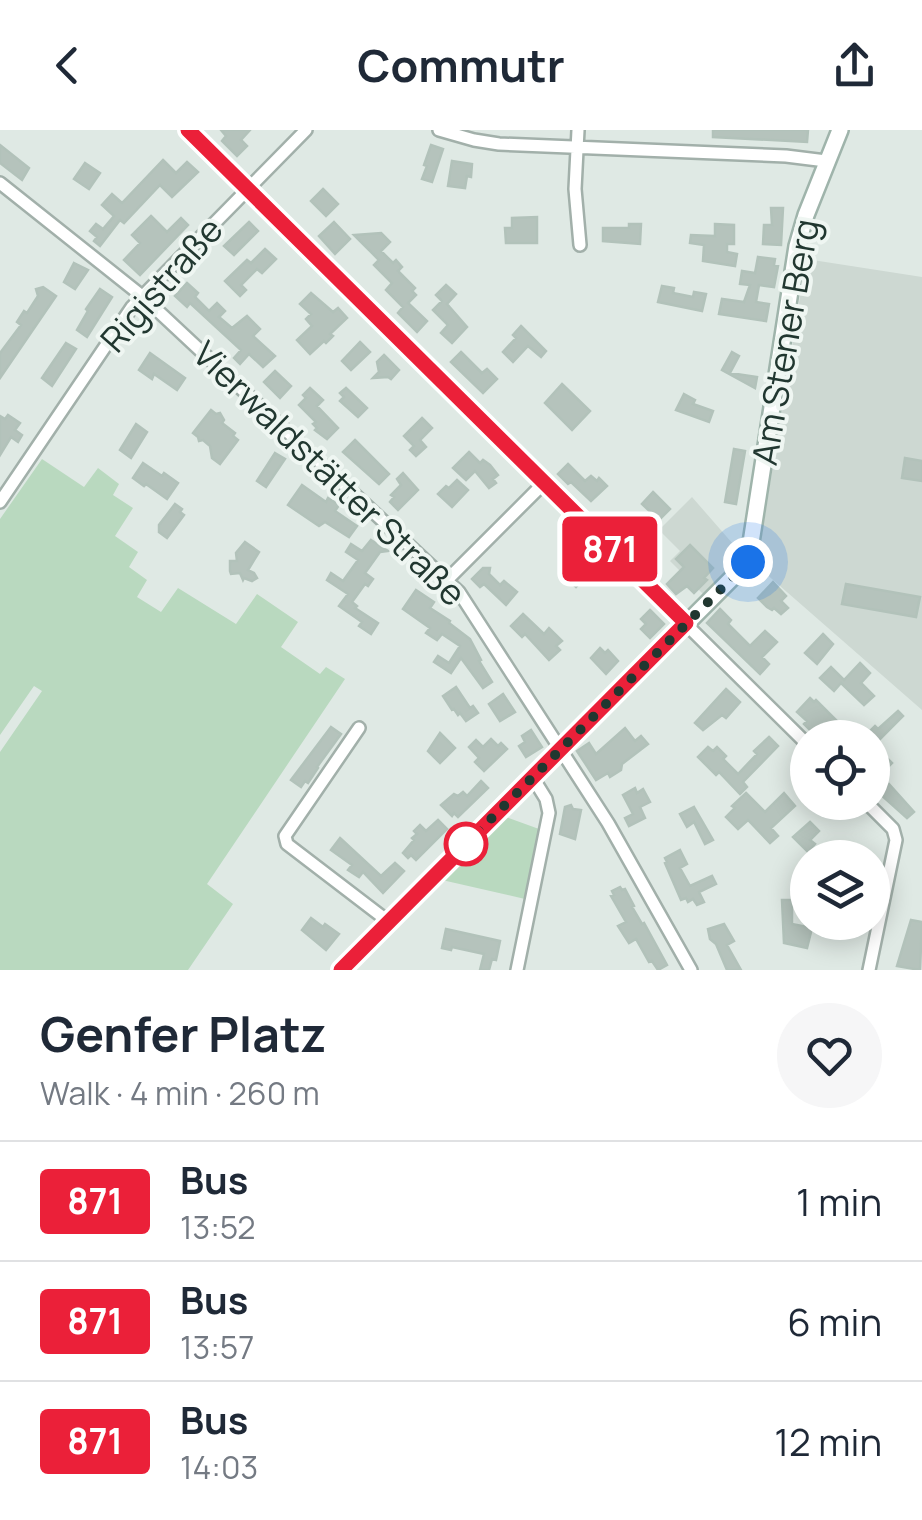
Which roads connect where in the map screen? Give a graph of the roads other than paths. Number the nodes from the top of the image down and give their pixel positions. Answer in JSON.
{"nodes":[{"id":1,"x":188,"y":130,"type":"edge"},
{"id":2,"x":306,"y":130,"type":"edge"},
{"id":3,"x":439,"y":130,"type":"edge"},
{"id":4,"x":578,"y":130,"type":"edge"},
{"id":5,"x":840,"y":130,"type":"edge"},
{"id":6,"x":577,"y":147,"type":"junction"},
{"id":7,"x":826,"y":161,"type":"junction"},
{"id":8,"x":0,"y":183,"type":"edge"},
{"id":9,"x":247,"y":189,"type":"junction"},
{"id":10,"x":580,"y":246,"type":"dead end"},
{"id":11,"x":142,"y":296,"type":"junction"},
{"id":12,"x":543,"y":484,"type":"junction"},
{"id":13,"x":0,"y":502,"type":"edge"},
{"id":14,"x":448,"y":579,"type":"junction"},
{"id":15,"x":686,"y":623,"type":"junction"},
{"id":16,"x":790,"y":727,"type":"edge"},
{"id":17,"x":359,"y":728,"type":"dead end"},
{"id":18,"x":560,"y":750,"type":"junction"},
{"id":19,"x":533,"y":778,"type":"junction"},
{"id":20,"x":884,"y":820,"type":"edge"},
{"id":21,"x":389,"y":922,"type":"junction"},
{"id":22,"x":340,"y":970,"type":"edge"},
{"id":23,"x":516,"y":970,"type":"edge"},
{"id":24,"x":691,"y":970,"type":"edge"},
{"id":25,"x":868,"y":970,"type":"edge"}],
"edges":[{"from":1,"to":9,"type":"street"},
{"from":2,"to":9,"type":"street","name":"Rigistraße"},
{"from":3,"to":6,"type":"street"},
{"from":4,"to":6,"type":"street"},
{"from":5,"to":7,"type":"street","name":"Am Stener Berg"},
{"from":6,"to":7,"type":"street"},
{"from":6,"to":10,"type":"street"},
{"from":7,"to":15,"type":"street","name":"Am Stener Berg"},
{"from":8,"to":11,"type":"street","name":"Vierwaldstätter Straße"},
{"from":9,"to":11,"type":"street","name":"Rigistraße"},
{"from":9,"to":12,"type":"street"},
{"from":11,"to":13,"type":"street","name":"Rigistraße"},
{"from":11,"to":14,"type":"street","name":"Vierwaldstätter Straße"},
{"from":12,"to":14,"type":"street"},
{"from":12,"to":15,"type":"street"},
{"from":14,"to":18,"type":"street","name":"Vierwaldstätter Straße"},
{"from":15,"to":16,"type":"street"},
{"from":15,"to":18,"type":"street"},
{"from":17,"to":21,"type":"street"},
{"from":18,"to":19,"type":"street"},
{"from":18,"to":24,"type":"street","name":"Vierwaldstätter Straße"},
{"from":19,"to":21,"type":"street"},
{"from":19,"to":23,"type":"street"},
{"from":20,"to":25,"type":"street"},
{"from":21,"to":22,"type":"street"}]}
